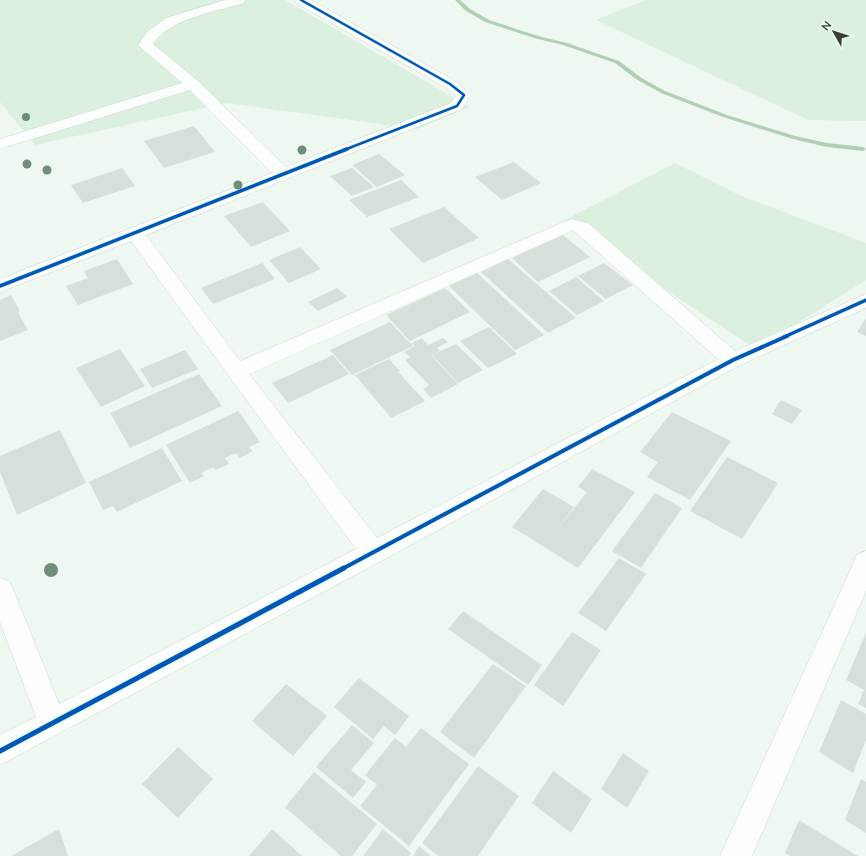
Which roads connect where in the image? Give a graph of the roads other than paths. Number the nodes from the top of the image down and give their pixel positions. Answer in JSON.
{"nodes":[{"id":1,"x":239,"y":0,"type":"edge"},
{"id":2,"x":301,"y":0,"type":"edge"},
{"id":3,"x":193,"y":84,"type":"junction"},
{"id":4,"x":0,"y":144,"type":"edge"},
{"id":5,"x":283,"y":174,"type":"junction"},
{"id":6,"x":135,"y":233,"type":"junction"},
{"id":7,"x":0,"y":286,"type":"edge"},
{"id":8,"x":866,"y":300,"type":"edge"},
{"id":9,"x":733,"y":360,"type":"junction"},
{"id":10,"x":236,"y":371,"type":"junction"},
{"id":11,"x":374,"y":553,"type":"junction"},
{"id":12,"x":866,"y":562,"type":"edge"},
{"id":13,"x":0,"y":589,"type":"edge"},
{"id":14,"x":52,"y":722,"type":"junction"},
{"id":15,"x":0,"y":751,"type":"edge"},
{"id":16,"x":736,"y":856,"type":"edge"}],
"edges":[{"from":1,"to":3,"type":"street"},
{"from":2,"to":5,"type":"street"},
{"from":3,"to":4,"type":"street"},
{"from":3,"to":5,"type":"street"},
{"from":5,"to":6,"type":"street"},
{"from":6,"to":7,"type":"street"},
{"from":6,"to":10,"type":"street"},
{"from":8,"to":9,"type":"street"},
{"from":9,"to":10,"type":"street"},
{"from":9,"to":11,"type":"street"},
{"from":10,"to":11,"type":"street"},
{"from":11,"to":14,"type":"street"},
{"from":12,"to":16,"type":"street"},
{"from":13,"to":14,"type":"street"},
{"from":14,"to":15,"type":"street"}]}
